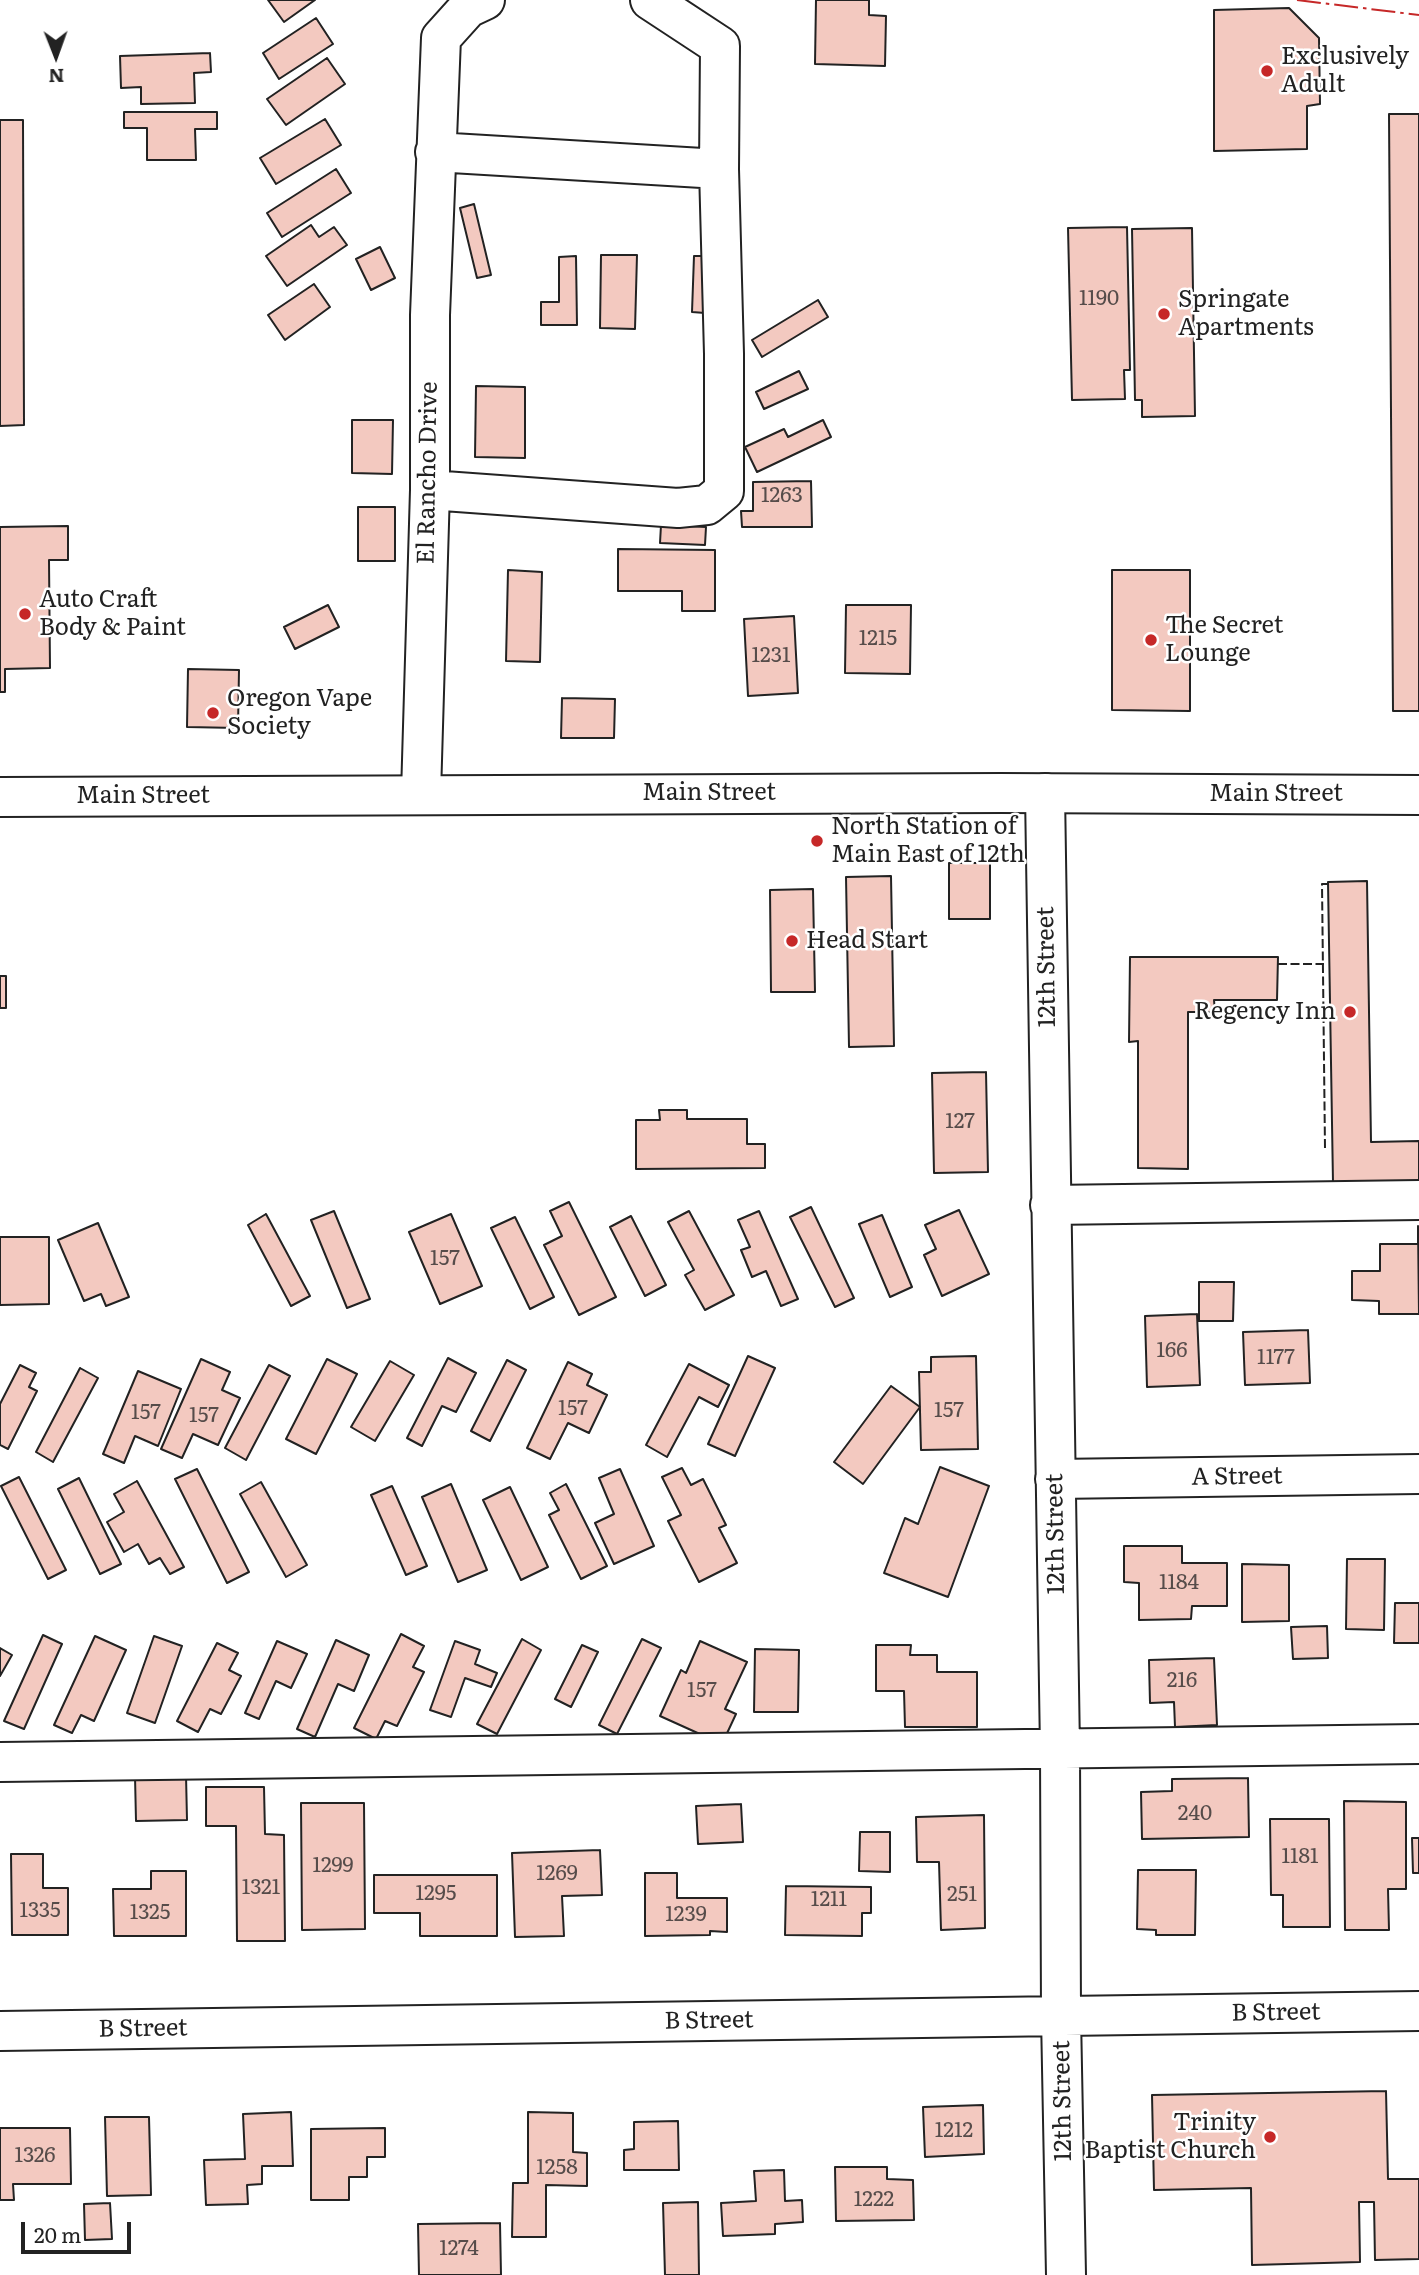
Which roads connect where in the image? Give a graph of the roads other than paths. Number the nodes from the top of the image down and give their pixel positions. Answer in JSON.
{"nodes":[{"id":1,"x":485,"y":0,"type":"edge"},
{"id":2,"x":650,"y":0,"type":"edge"},
{"id":3,"x":435,"y":152,"type":"junction"},
{"id":4,"x":719,"y":169,"type":"junction"},
{"id":5,"x":430,"y":491,"type":"junction"},
{"id":6,"x":1045,"y":793,"type":"junction"},
{"id":7,"x":421,"y":794,"type":"junction"},
{"id":8,"x":1419,"y":794,"type":"edge"},
{"id":9,"x":0,"y":797,"type":"edge"},
{"id":10,"x":1419,"y":1200,"type":"edge"},
{"id":11,"x":1050,"y":1205,"type":"junction"},
{"id":12,"x":1419,"y":1474,"type":"edge"},
{"id":13,"x":1055,"y":1479,"type":"junction"},
{"id":14,"x":1419,"y":1744,"type":"edge"},
{"id":15,"x":1060,"y":1750,"type":"junction"},
{"id":16,"x":0,"y":1762,"type":"edge"},
{"id":17,"x":1419,"y":2011,"type":"edge"},
{"id":18,"x":1061,"y":2016,"type":"junction"},
{"id":19,"x":0,"y":2031,"type":"edge"},
{"id":20,"x":1066,"y":2275,"type":"edge"}],
"edges":[{"from":1,"to":3,"type":"street","name":"El Rancho Drive"},
{"from":2,"to":4,"type":"street"},
{"from":3,"to":4,"type":"street"},
{"from":3,"to":5,"type":"street","name":"El Rancho Drive"},
{"from":4,"to":5,"type":"street"},
{"from":5,"to":7,"type":"street","name":"El Rancho Drive"},
{"from":6,"to":7,"type":"street","name":"Main Street"},
{"from":6,"to":8,"type":"street","name":"Main Street"},
{"from":6,"to":11,"type":"street","name":"12th Street"},
{"from":7,"to":9,"type":"street","name":"Main Street"},
{"from":10,"to":11,"type":"street"},
{"from":11,"to":13,"type":"street","name":"12th Street"},
{"from":12,"to":13,"type":"street","name":"A Street"},
{"from":13,"to":15,"type":"street","name":"12th Street"},
{"from":14,"to":15,"type":"street"},
{"from":15,"to":16,"type":"street"},
{"from":15,"to":18,"type":"street","name":"12th Street"},
{"from":17,"to":18,"type":"street","name":"B Street"},
{"from":18,"to":19,"type":"street","name":"B Street"},
{"from":18,"to":20,"type":"street","name":"12th Street"}]}
